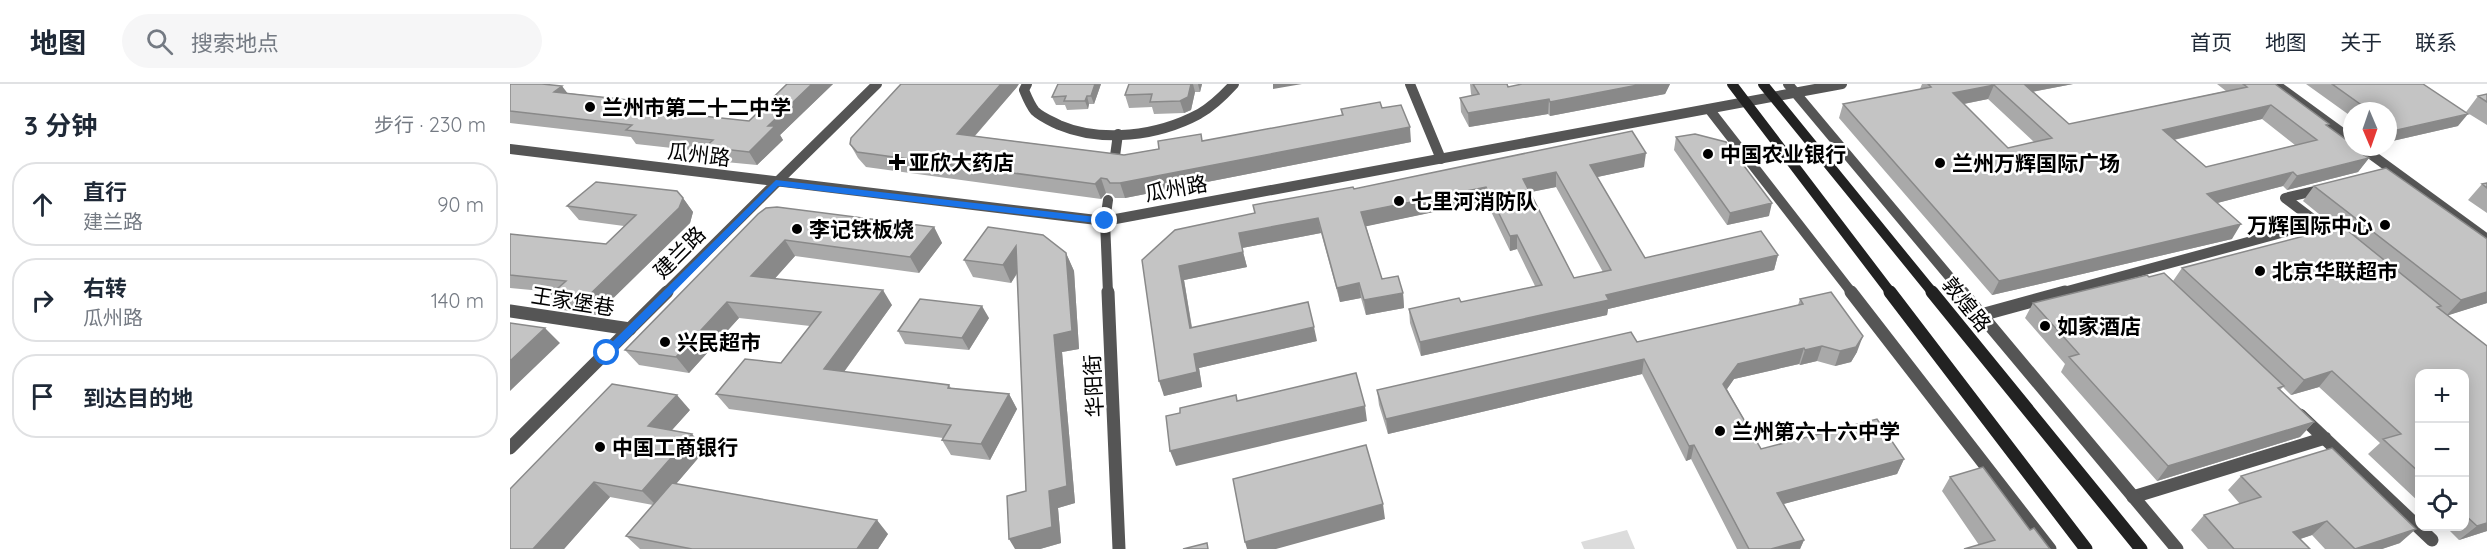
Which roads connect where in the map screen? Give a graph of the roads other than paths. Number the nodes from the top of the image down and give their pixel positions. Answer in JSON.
{"nodes":[{"id":1,"x":877,"y":84,"type":"edge"},
{"id":2,"x":1028,"y":84,"type":"edge"},
{"id":3,"x":1234,"y":84,"type":"edge"},
{"id":4,"x":1410,"y":84,"type":"edge"},
{"id":5,"x":1732,"y":84,"type":"edge"},
{"id":6,"x":1763,"y":84,"type":"edge"},
{"id":7,"x":1842,"y":84,"type":"edge"},
{"id":8,"x":2275,"y":84,"type":"edge"},
{"id":9,"x":1792,"y":88,"type":"edge"},
{"id":10,"x":1772,"y":96,"type":"junction"},
{"id":11,"x":1747,"y":102,"type":"junction"},
{"id":12,"x":1709,"y":108,"type":"junction"},
{"id":13,"x":2343,"y":133,"type":"edge"},
{"id":14,"x":1118,"y":134,"type":"junction"},
{"id":15,"x":510,"y":149,"type":"edge"},
{"id":16,"x":1115,"y":156,"type":"edge"},
{"id":17,"x":2371,"y":156,"type":"edge"},
{"id":18,"x":1441,"y":159,"type":"junction"},
{"id":19,"x":776,"y":183,"type":"junction"},
{"id":20,"x":2340,"y":184,"type":"edge"},
{"id":21,"x":1108,"y":200,"type":"edge"},
{"id":22,"x":1105,"y":221,"type":"junction"},
{"id":23,"x":2318,"y":223,"type":"junction"},
{"id":24,"x":2487,"y":239,"type":"edge"},
{"id":25,"x":2344,"y":245,"type":"edge"},
{"id":26,"x":510,"y":310,"type":"edge"},
{"id":27,"x":1981,"y":315,"type":"junction"},
{"id":28,"x":630,"y":329,"type":"junction"},
{"id":29,"x":2291,"y":406,"type":"edge"},
{"id":30,"x":2325,"y":438,"type":"junction"},
{"id":31,"x":510,"y":448,"type":"edge"},
{"id":32,"x":2133,"y":497,"type":"junction"},
{"id":33,"x":2432,"y":540,"type":"dead end"},
{"id":34,"x":1119,"y":549,"type":"edge"},
{"id":35,"x":2050,"y":549,"type":"edge"},
{"id":36,"x":2086,"y":549,"type":"edge"},
{"id":37,"x":2141,"y":549,"type":"edge"},
{"id":38,"x":2176,"y":549,"type":"edge"}],
"edges":[{"from":1,"to":19,"type":"street","name":"建兰路"},
{"from":2,"to":14,"type":"street"},
{"from":3,"to":14,"type":"street"},
{"from":4,"to":18,"type":"street"},
{"from":5,"to":11,"type":"main road"},
{"from":6,"to":10,"type":"main road","name":"敦煌路"},
{"from":7,"to":9,"type":"street","name":"瓜州路"},
{"from":8,"to":13,"type":"street"},
{"from":9,"to":10,"type":"street","name":"瓜州路"},
{"from":9,"to":27,"type":"street"},
{"from":10,"to":11,"type":"street","name":"瓜州路"},
{"from":10,"to":37,"type":"main road","name":"敦煌路"},
{"from":11,"to":12,"type":"street","name":"瓜州路"},
{"from":11,"to":36,"type":"main road"},
{"from":12,"to":18,"type":"street","name":"瓜州路"},
{"from":12,"to":35,"type":"street"},
{"from":14,"to":16,"type":"street"},
{"from":15,"to":19,"type":"street","name":"瓜州路"},
{"from":17,"to":24,"type":"street"},
{"from":18,"to":22,"type":"street","name":"瓜州路"},
{"from":19,"to":22,"type":"street","name":"瓜州路"},
{"from":19,"to":28,"type":"street","name":"建兰路"},
{"from":20,"to":23,"type":"street"},
{"from":21,"to":22,"type":"street","name":"华阳街"},
{"from":22,"to":34,"type":"street","name":"华阳街"},
{"from":23,"to":25,"type":"street"},
{"from":23,"to":27,"type":"street"},
{"from":26,"to":28,"type":"street","name":"王家堡巷"},
{"from":27,"to":32,"type":"street"},
{"from":28,"to":31,"type":"street","name":"建兰路"},
{"from":29,"to":30,"type":"street"},
{"from":30,"to":32,"type":"street"},
{"from":30,"to":33,"type":"street"},
{"from":32,"to":38,"type":"street"}]}
